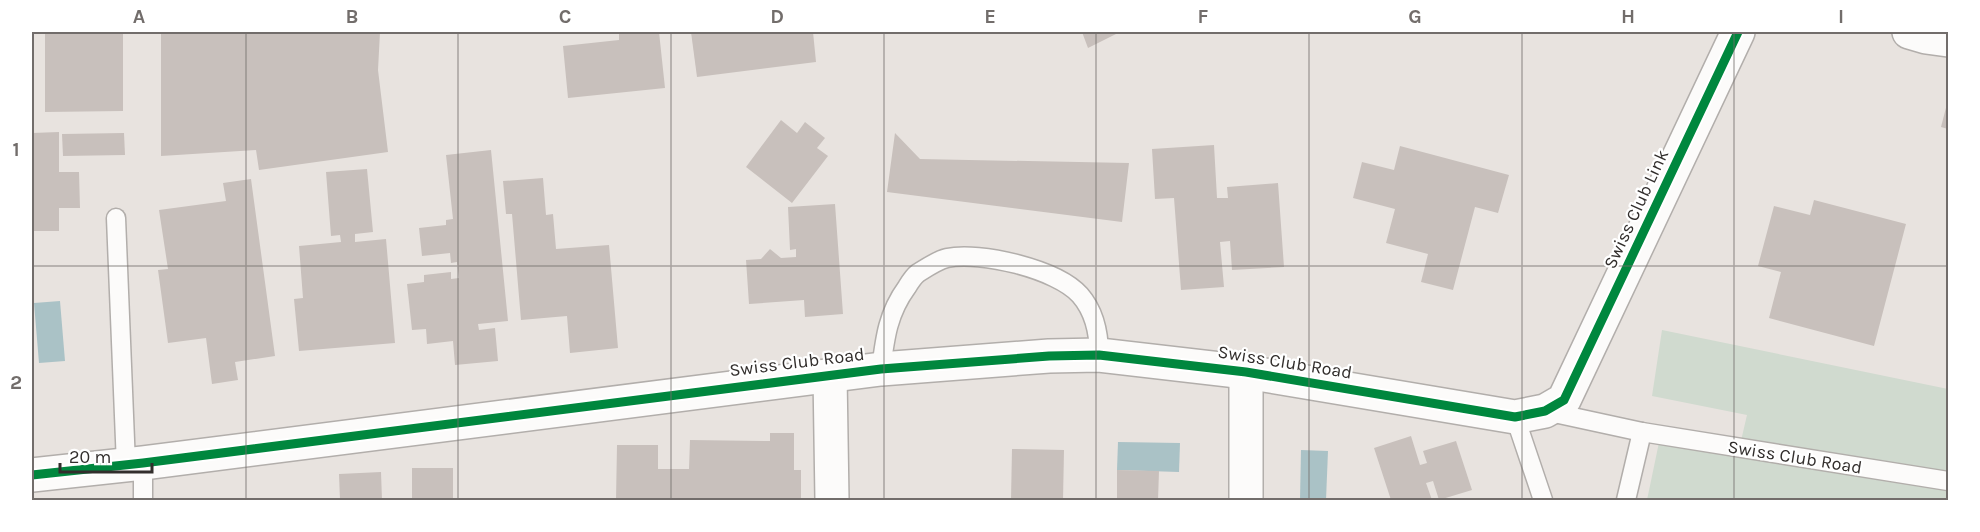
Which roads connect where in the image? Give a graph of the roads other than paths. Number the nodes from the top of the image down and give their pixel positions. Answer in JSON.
{"nodes":[{"id":1,"x":1738,"y":32,"type":"edge"},
{"id":2,"x":1909,"y":32,"type":"edge"},
{"id":3,"x":1948,"y":40,"type":"edge"},
{"id":4,"x":116,"y":218,"type":"dead end"},
{"id":5,"x":1099,"y":355,"type":"junction"},
{"id":6,"x":881,"y":369,"type":"junction"},
{"id":7,"x":1246,"y":372,"type":"junction"},
{"id":8,"x":830,"y":375,"type":"junction"},
{"id":9,"x":1541,"y":409,"type":"junction"},
{"id":10,"x":1642,"y":432,"type":"junction"},
{"id":11,"x":135,"y":464,"type":"junction"},
{"id":12,"x":32,"y":475,"type":"edge"},
{"id":13,"x":1948,"y":481,"type":"edge"},
{"id":14,"x":143,"y":501,"type":"edge"},
{"id":15,"x":832,"y":501,"type":"edge"},
{"id":16,"x":1246,"y":501,"type":"edge"},
{"id":17,"x":1543,"y":501,"type":"edge"},
{"id":18,"x":1626,"y":501,"type":"edge"}],
"edges":[{"from":1,"to":9,"type":"street","name":"Swiss Club Link"},
{"from":2,"to":3,"type":"street"},
{"from":4,"to":11,"type":"lane"},
{"from":5,"to":6,"type":"street","name":"Swiss Club Road"},
{"from":5,"to":6,"type":"lane"},
{"from":5,"to":7,"type":"street","name":"Swiss Club Road"},
{"from":6,"to":8,"type":"street","name":"Swiss Club Road"},
{"from":7,"to":9,"type":"street","name":"Swiss Club Road"},
{"from":7,"to":16,"type":"street","name":"Swiss Club Road"},
{"from":8,"to":11,"type":"street","name":"Swiss Club Road"},
{"from":8,"to":15,"type":"street","name":"Swiss Club Road"},
{"from":9,"to":10,"type":"lane","name":"Swiss Club Road"},
{"from":9,"to":17,"type":"lane"},
{"from":10,"to":13,"type":"lane","name":"Swiss Club Road"},
{"from":10,"to":18,"type":"lane"},
{"from":11,"to":12,"type":"street","name":"Swiss Club Road"},
{"from":11,"to":14,"type":"lane"}]}
